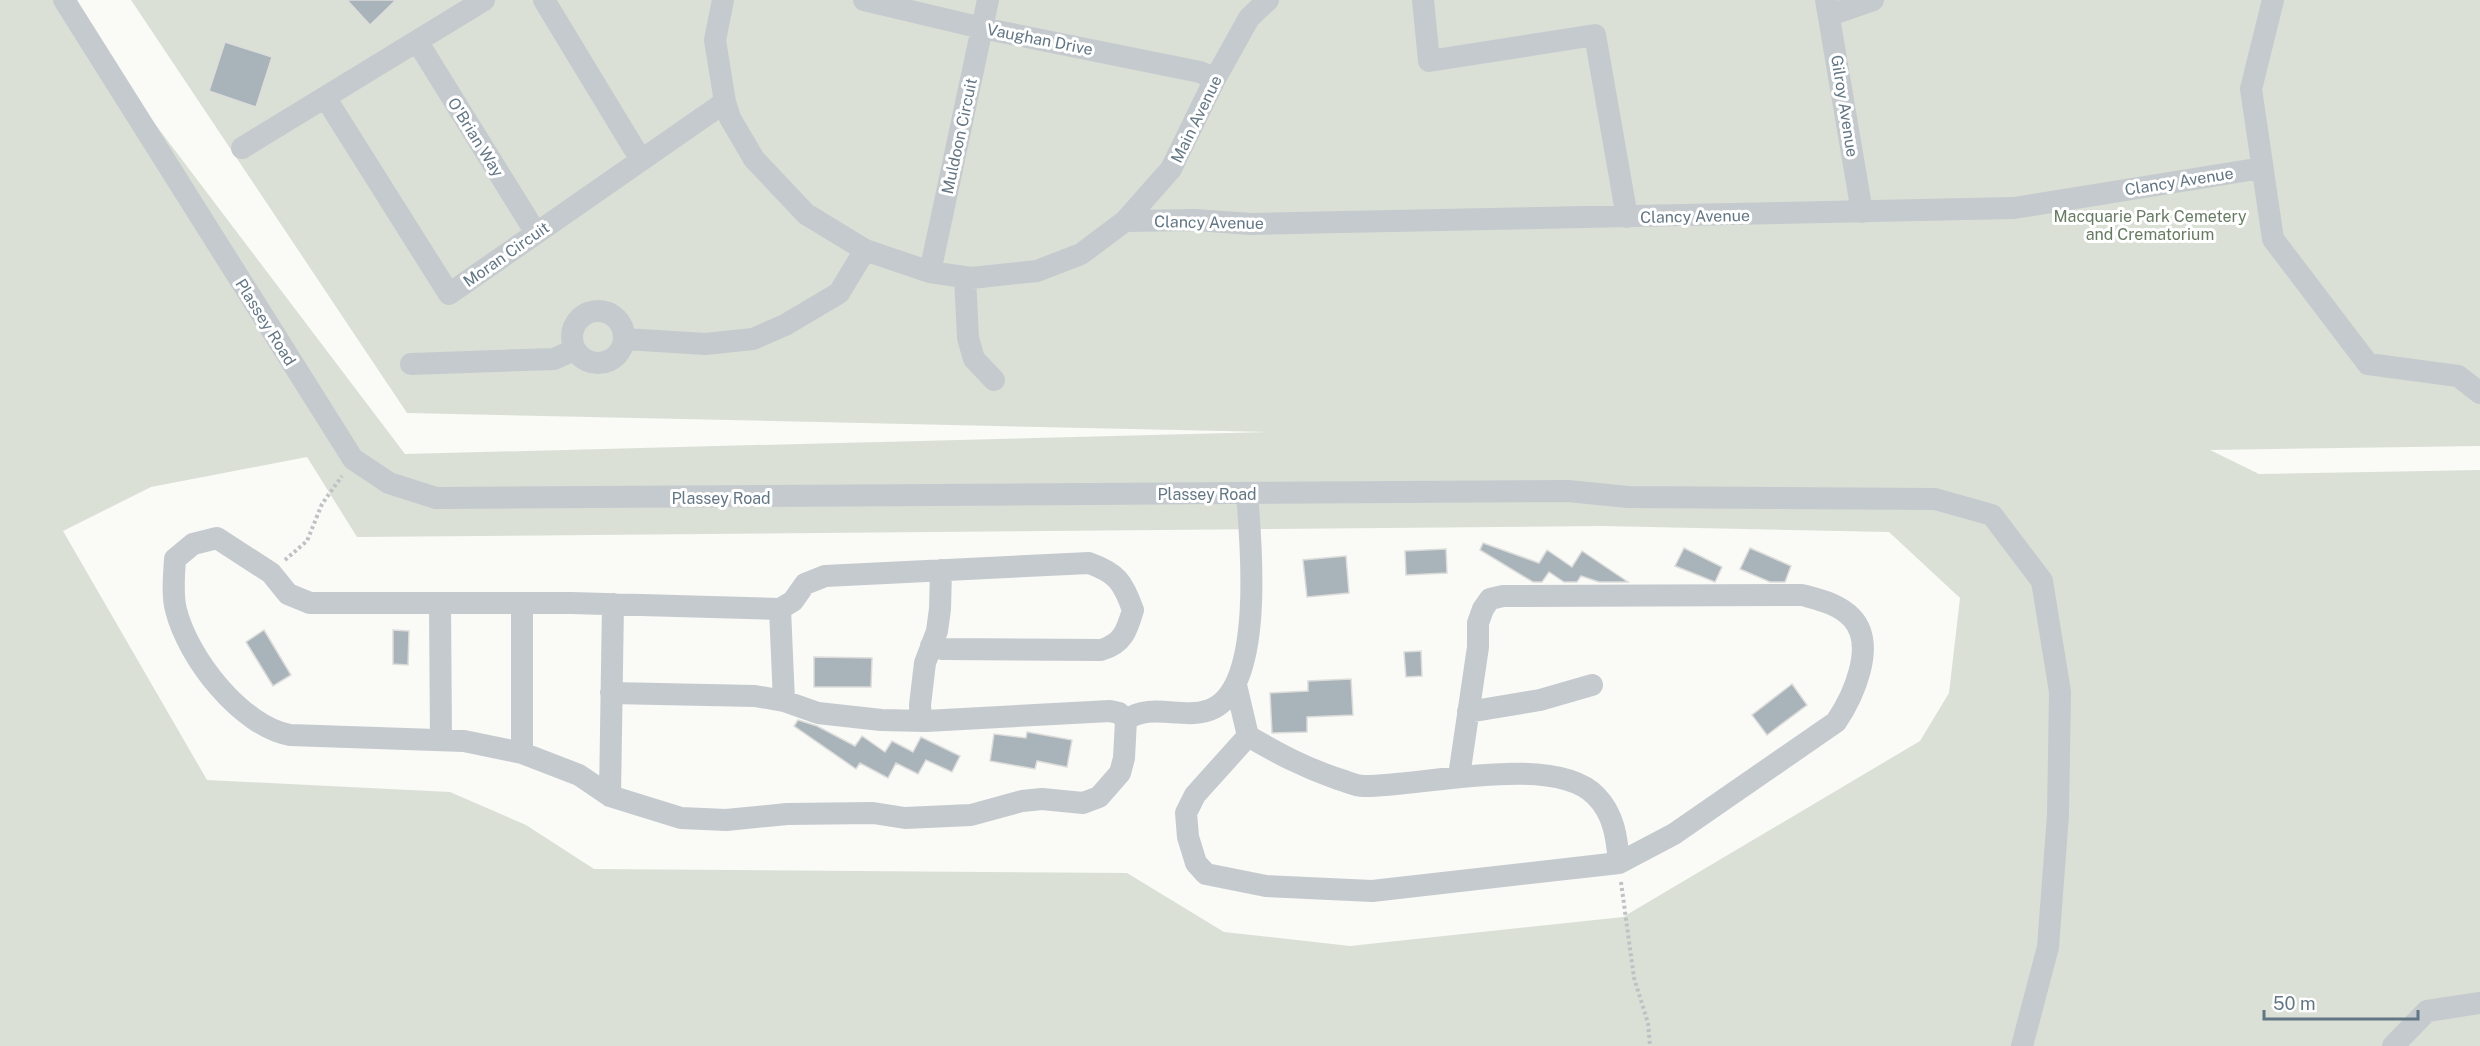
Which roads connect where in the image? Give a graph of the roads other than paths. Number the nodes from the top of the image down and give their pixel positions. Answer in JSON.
{"nodes":[{"id":1,"x":64,"y":0,"type":"edge"},
{"id":2,"x":484,"y":0,"type":"edge"},
{"id":3,"x":544,"y":0,"type":"edge"},
{"id":4,"x":723,"y":0,"type":"edge"},
{"id":5,"x":864,"y":0,"type":"edge"},
{"id":6,"x":988,"y":0,"type":"edge"},
{"id":7,"x":1268,"y":0,"type":"edge"},
{"id":8,"x":1423,"y":0,"type":"edge"},
{"id":9,"x":1873,"y":0,"type":"edge"},
{"id":10,"x":2273,"y":0,"type":"edge"},
{"id":11,"x":1828,"y":8,"type":"edge"},
{"id":12,"x":982,"y":28,"type":"junction"},
{"id":13,"x":417,"y":41,"type":"junction"},
{"id":14,"x":1215,"y":79,"type":"junction"},
{"id":15,"x":325,"y":97,"type":"junction"},
{"id":16,"x":725,"y":102,"type":"junction"},
{"id":17,"x":242,"y":148,"type":"dead end"},
{"id":18,"x":640,"y":160,"type":"junction"},
{"id":19,"x":2262,"y":168,"type":"junction"},
{"id":20,"x":1862,"y":212,"type":"junction"},
{"id":21,"x":1627,"y":218,"type":"junction"},
{"id":22,"x":1125,"y":221,"type":"junction"},
{"id":23,"x":536,"y":233,"type":"junction"},
{"id":24,"x":865,"y":250,"type":"junction"},
{"id":25,"x":930,"y":272,"type":"junction"},
{"id":26,"x":965,"y":277,"type":"junction"},
{"id":27,"x":624,"y":339,"type":"junction"},
{"id":28,"x":574,"y":350,"type":"junction"},
{"id":29,"x":411,"y":364,"type":"dead end"},
{"id":30,"x":994,"y":380,"type":"dead end"},
{"id":31,"x":2480,"y":393,"type":"edge"},
{"id":32,"x":1247,"y":494,"type":"junction"},
{"id":33,"x":942,"y":570,"type":"junction"},
{"id":34,"x":522,"y":604,"type":"junction"},
{"id":35,"x":613,"y":604,"type":"junction"},
{"id":36,"x":440,"y":605,"type":"junction"},
{"id":37,"x":780,"y":609,"type":"junction"},
{"id":38,"x":931,"y":646,"type":"junction"},
{"id":39,"x":1592,"y":685,"type":"dead end"},
{"id":40,"x":1236,"y":686,"type":"junction"},
{"id":41,"x":611,"y":693,"type":"junction"},
{"id":42,"x":784,"y":701,"type":"junction"},
{"id":43,"x":1468,"y":712,"type":"junction"},
{"id":44,"x":1126,"y":720,"type":"junction"},
{"id":45,"x":921,"y":721,"type":"junction"},
{"id":46,"x":1248,"y":736,"type":"junction"},
{"id":47,"x":441,"y":740,"type":"junction"},
{"id":48,"x":522,"y":753,"type":"junction"},
{"id":49,"x":1459,"y":776,"type":"junction"},
{"id":50,"x":610,"y":796,"type":"junction"},
{"id":51,"x":1619,"y":863,"type":"junction"},
{"id":52,"x":2480,"y":1003,"type":"edge"},
{"id":53,"x":2022,"y":1046,"type":"edge"},
{"id":54,"x":2393,"y":1046,"type":"edge"}],
"edges":[{"from":1,"to":32,"type":"street","name":"Plassey Road"},
{"from":2,"to":13,"type":"street"},
{"from":3,"to":18,"type":"street"},
{"from":4,"to":16,"type":"street","name":"Main Avenue"},
{"from":5,"to":12,"type":"street","name":"Vaughan Drive"},
{"from":6,"to":12,"type":"street","name":"Muldoon Circuit"},
{"from":7,"to":14,"type":"street","name":"Main Avenue"},
{"from":8,"to":21,"type":"street"},
{"from":9,"to":11,"type":"street"},
{"from":10,"to":19,"type":"street"},
{"from":11,"to":20,"type":"street","name":"Gilroy Avenue"},
{"from":12,"to":14,"type":"street","name":"Vaughan Drive"},
{"from":12,"to":25,"type":"street","name":"Muldoon Circuit"},
{"from":13,"to":15,"type":"street"},
{"from":13,"to":23,"type":"street","name":"O'Brian Way"},
{"from":14,"to":22,"type":"street","name":"Main Avenue"},
{"from":15,"to":17,"type":"street"},
{"from":15,"to":23,"type":"street","name":"Moran Circuit"},
{"from":16,"to":18,"type":"street","name":"Moran Circuit"},
{"from":16,"to":24,"type":"street","name":"Main Avenue"},
{"from":18,"to":23,"type":"street","name":"Moran Circuit"},
{"from":19,"to":20,"type":"street","name":"Clancy Avenue"},
{"from":19,"to":31,"type":"street"},
{"from":20,"to":21,"type":"street","name":"Clancy Avenue"},
{"from":21,"to":22,"type":"street","name":"Clancy Avenue"},
{"from":22,"to":26,"type":"street","name":"Main Avenue"},
{"from":24,"to":25,"type":"street","name":"Main Avenue"},
{"from":24,"to":27,"type":"street"},
{"from":25,"to":26,"type":"street","name":"Main Avenue"},
{"from":26,"to":30,"type":"street"},
{"from":27,"to":28,"type":"street"},
{"from":27,"to":28,"type":"street"},
{"from":28,"to":29,"type":"street"},
{"from":32,"to":40,"type":"street"},
{"from":32,"to":53,"type":"street","name":"Plassey Road"},
{"from":33,"to":37,"type":"street"},
{"from":33,"to":38,"type":"street"},
{"from":33,"to":38,"type":"street"},
{"from":34,"to":35,"type":"street"},
{"from":34,"to":36,"type":"street"},
{"from":34,"to":48,"type":"street"},
{"from":35,"to":37,"type":"street"},
{"from":35,"to":41,"type":"street"},
{"from":36,"to":47,"type":"street"},
{"from":36,"to":47,"type":"street"},
{"from":37,"to":42,"type":"street"},
{"from":38,"to":45,"type":"street"},
{"from":39,"to":43,"type":"street"},
{"from":40,"to":44,"type":"street"},
{"from":40,"to":46,"type":"street"},
{"from":41,"to":42,"type":"street"},
{"from":41,"to":50,"type":"street"},
{"from":42,"to":45,"type":"street"},
{"from":43,"to":49,"type":"street"},
{"from":43,"to":51,"type":"street"},
{"from":44,"to":45,"type":"street"},
{"from":44,"to":50,"type":"street"},
{"from":46,"to":49,"type":"street"},
{"from":46,"to":51,"type":"street"},
{"from":47,"to":48,"type":"street"},
{"from":48,"to":50,"type":"street"},
{"from":49,"to":51,"type":"street"},
{"from":52,"to":54,"type":"street"}]}
